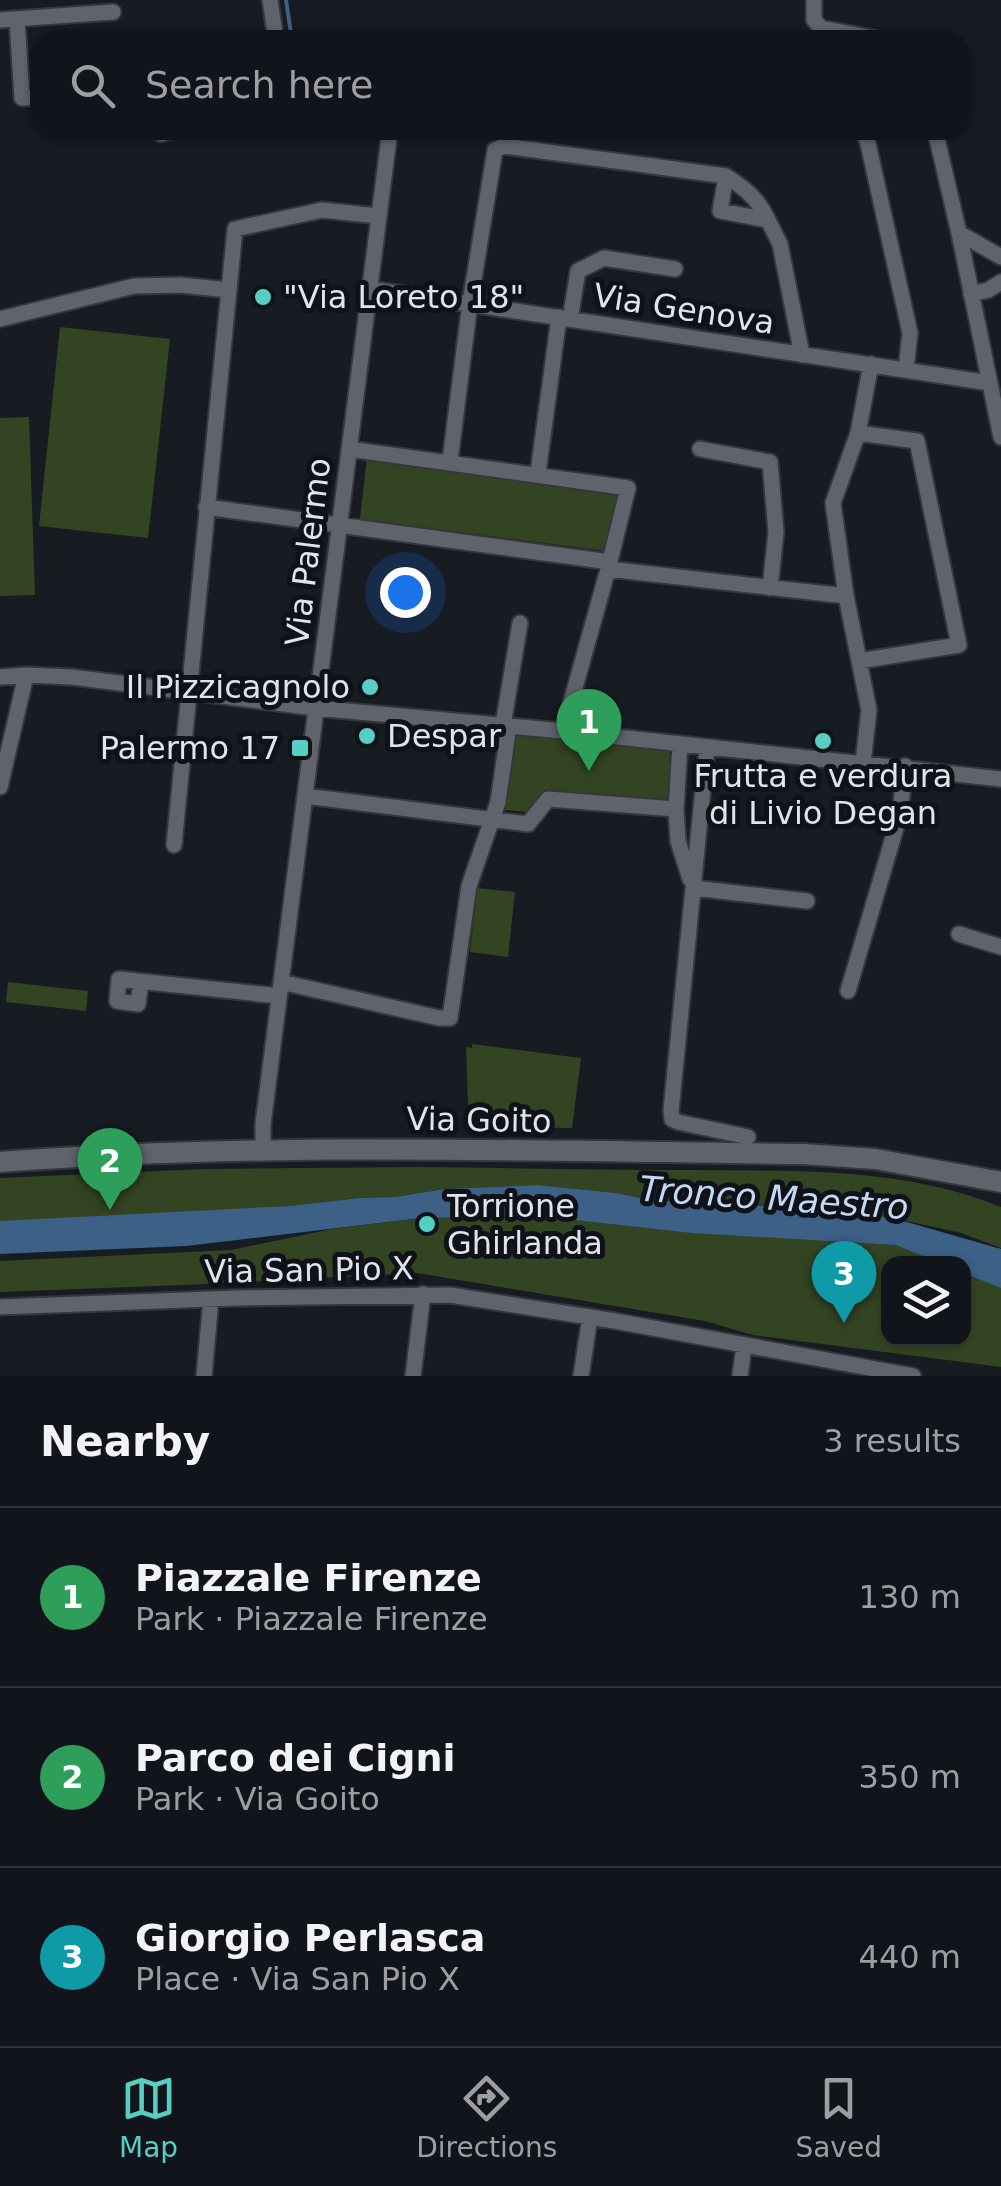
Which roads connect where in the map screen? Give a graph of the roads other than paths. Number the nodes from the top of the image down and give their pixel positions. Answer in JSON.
{"nodes":[{"id":1,"x":270,"y":0,"type":"edge"},
{"id":2,"x":814,"y":0,"type":"edge"},
{"id":3,"x":113,"y":12,"type":"dead end"},
{"id":4,"x":17,"y":19,"type":"junction"},
{"id":5,"x":0,"y":20,"type":"edge"},
{"id":6,"x":274,"y":30,"type":"edge"},
{"id":7,"x":831,"y":30,"type":"edge"},
{"id":8,"x":30,"y":103,"type":"edge"},
{"id":9,"x":389,"y":140,"type":"edge"},
{"id":10,"x":867,"y":140,"type":"edge"},
{"id":11,"x":937,"y":140,"type":"edge"},
{"id":12,"x":726,"y":176,"type":"junction"},
{"id":13,"x":378,"y":216,"type":"junction"},
{"id":14,"x":768,"y":220,"type":"junction"},
{"id":15,"x":959,"y":233,"type":"junction"},
{"id":16,"x":1001,"y":257,"type":"edge"},
{"id":17,"x":675,"y":269,"type":"dead end"},
{"id":18,"x":1001,"y":282,"type":"edge"},
{"id":19,"x":370,"y":289,"type":"junction"},
{"id":20,"x":229,"y":290,"type":"junction"},
{"id":21,"x":971,"y":294,"type":"junction"},
{"id":22,"x":470,"y":303,"type":"junction"},
{"id":23,"x":564,"y":318,"type":"junction"},
{"id":24,"x":0,"y":319,"type":"edge"},
{"id":25,"x":802,"y":355,"type":"junction"},
{"id":26,"x":870,"y":364,"type":"junction"},
{"id":27,"x":906,"y":369,"type":"junction"},
{"id":28,"x":990,"y":384,"type":"junction"},
{"id":29,"x":858,"y":433,"type":"junction"},
{"id":30,"x":1001,"y":437,"type":"edge"},
{"id":31,"x":349,"y":448,"type":"junction"},
{"id":32,"x":700,"y":448,"type":"dead end"},
{"id":33,"x":450,"y":462,"type":"junction"},
{"id":34,"x":538,"y":474,"type":"junction"},
{"id":35,"x":206,"y":507,"type":"junction"},
{"id":36,"x":339,"y":525,"type":"junction"},
{"id":37,"x":609,"y":565,"type":"junction"},
{"id":38,"x":770,"y":588,"type":"junction"},
{"id":39,"x":846,"y":596,"type":"junction"},
{"id":40,"x":520,"y":623,"type":"dead end"},
{"id":41,"x":859,"y":661,"type":"junction"},
{"id":42,"x":26,"y":675,"type":"junction"},
{"id":43,"x":0,"y":677,"type":"edge"},
{"id":44,"x":188,"y":692,"type":"junction"},
{"id":45,"x":315,"y":708,"type":"junction"},
{"id":46,"x":506,"y":726,"type":"junction"},
{"id":47,"x":563,"y":731,"type":"junction"},
{"id":48,"x":680,"y":744,"type":"junction"},
{"id":49,"x":707,"y":748,"type":"junction"},
{"id":50,"x":863,"y":763,"type":"junction"},
{"id":51,"x":905,"y":766,"type":"junction"},
{"id":52,"x":1001,"y":778,"type":"edge"},
{"id":53,"x":0,"y":787,"type":"edge"},
{"id":54,"x":305,"y":796,"type":"junction"},
{"id":55,"x":676,"y":810,"type":"junction"},
{"id":56,"x":492,"y":819,"type":"junction"},
{"id":57,"x":174,"y":846,"type":"dead end"},
{"id":58,"x":692,"y":888,"type":"junction"},
{"id":59,"x":807,"y":901,"type":"dead end"},
{"id":60,"x":959,"y":934,"type":"dead end"},
{"id":61,"x":1001,"y":947,"type":"edge"},
{"id":62,"x":141,"y":982,"type":"dead end"},
{"id":63,"x":280,"y":989,"type":"junction"},
{"id":64,"x":848,"y":991,"type":"dead end"},
{"id":65,"x":748,"y":1136,"type":"dead end"},
{"id":66,"x":262,"y":1150,"type":"junction"},
{"id":67,"x":0,"y":1162,"type":"edge"},
{"id":68,"x":956,"y":1175,"type":"junction"},
{"id":69,"x":1001,"y":1182,"type":"edge"},
{"id":70,"x":1001,"y":1196,"type":"edge"},
{"id":71,"x":423,"y":1294,"type":"junction"},
{"id":72,"x":212,"y":1300,"type":"junction"},
{"id":73,"x":0,"y":1308,"type":"edge"},
{"id":74,"x":590,"y":1316,"type":"junction"},
{"id":75,"x":744,"y":1346,"type":"junction"},
{"id":76,"x":204,"y":1376,"type":"edge"},
{"id":77,"x":413,"y":1376,"type":"edge"},
{"id":78,"x":581,"y":1376,"type":"edge"},
{"id":79,"x":740,"y":1376,"type":"edge"},
{"id":80,"x":913,"y":1376,"type":"edge"}],
"edges":[{"from":1,"to":6,"type":"street"},
{"from":2,"to":7,"type":"street"},
{"from":3,"to":4,"type":"street"},
{"from":4,"to":5,"type":"street"},
{"from":4,"to":8,"type":"street"},
{"from":9,"to":13,"type":"street","name":"Via Palermo"},
{"from":10,"to":27,"type":"street"},
{"from":11,"to":15,"type":"street"},
{"from":12,"to":14,"type":"street"},
{"from":12,"to":14,"type":"street"},
{"from":12,"to":22,"type":"street"},
{"from":13,"to":19,"type":"street","name":"Via Palermo"},
{"from":13,"to":20,"type":"street"},
{"from":14,"to":25,"type":"street"},
{"from":15,"to":16,"type":"street"},
{"from":15,"to":21,"type":"street"},
{"from":17,"to":23,"type":"street"},
{"from":18,"to":21,"type":"street"},
{"from":19,"to":22,"type":"street","name":"Via Genova"},
{"from":19,"to":31,"type":"street","name":"Via Palermo"},
{"from":20,"to":24,"type":"street"},
{"from":20,"to":35,"type":"street"},
{"from":21,"to":28,"type":"street"},
{"from":22,"to":23,"type":"street","name":"Via Genova"},
{"from":22,"to":33,"type":"street"},
{"from":23,"to":25,"type":"street","name":"Via Genova"},
{"from":23,"to":34,"type":"street"},
{"from":25,"to":26,"type":"street","name":"Via Genova"},
{"from":26,"to":27,"type":"street","name":"Via Genova"},
{"from":26,"to":29,"type":"street"},
{"from":27,"to":28,"type":"street","name":"Via Genova"},
{"from":28,"to":30,"type":"street"},
{"from":29,"to":39,"type":"street"},
{"from":29,"to":41,"type":"street"},
{"from":31,"to":33,"type":"street"},
{"from":31,"to":36,"type":"street","name":"Via Palermo"},
{"from":32,"to":38,"type":"street"},
{"from":33,"to":34,"type":"street"},
{"from":34,"to":37,"type":"street"},
{"from":35,"to":36,"type":"street"},
{"from":35,"to":44,"type":"street"},
{"from":36,"to":37,"type":"street"},
{"from":36,"to":45,"type":"street","name":"Via Palermo"},
{"from":37,"to":38,"type":"street"},
{"from":37,"to":47,"type":"street"},
{"from":38,"to":39,"type":"street"},
{"from":39,"to":41,"type":"street"},
{"from":40,"to":46,"type":"street"},
{"from":41,"to":50,"type":"street"},
{"from":42,"to":43,"type":"street"},
{"from":42,"to":44,"type":"street"},
{"from":42,"to":53,"type":"street"},
{"from":44,"to":45,"type":"street"},
{"from":44,"to":57,"type":"street"},
{"from":45,"to":46,"type":"street"},
{"from":45,"to":54,"type":"street","name":"Via Palermo"},
{"from":46,"to":47,"type":"street"},
{"from":46,"to":56,"type":"street"},
{"from":47,"to":48,"type":"street"},
{"from":48,"to":49,"type":"street"},
{"from":48,"to":55,"type":"street"},
{"from":49,"to":50,"type":"street"},
{"from":49,"to":58,"type":"street"},
{"from":50,"to":51,"type":"street"},
{"from":51,"to":52,"type":"street"},
{"from":51,"to":64,"type":"street"},
{"from":54,"to":56,"type":"street"},
{"from":54,"to":63,"type":"street","name":"Via Palermo"},
{"from":55,"to":56,"type":"street"},
{"from":55,"to":58,"type":"street"},
{"from":56,"to":63,"type":"street"},
{"from":58,"to":59,"type":"street"},
{"from":58,"to":65,"type":"street"},
{"from":60,"to":61,"type":"street"},
{"from":62,"to":63,"type":"street"},
{"from":63,"to":66,"type":"street","name":"Via Palermo"},
{"from":66,"to":67,"type":"main road","name":"Via Goito"},
{"from":66,"to":68,"type":"main road","name":"Via Goito"},
{"from":68,"to":69,"type":"main road","name":"Via Goito"},
{"from":68,"to":70,"type":"main road","name":"Via Goito"},
{"from":71,"to":72,"type":"street","name":"Via San Pio X"},
{"from":71,"to":74,"type":"street","name":"Via San Pio X"},
{"from":71,"to":77,"type":"street"},
{"from":72,"to":73,"type":"street","name":"Via San Pio X"},
{"from":72,"to":76,"type":"street"},
{"from":74,"to":75,"type":"street","name":"Via San Pio X"},
{"from":74,"to":78,"type":"street"},
{"from":75,"to":79,"type":"street"},
{"from":75,"to":80,"type":"street","name":"Via San Pio X"}]}
